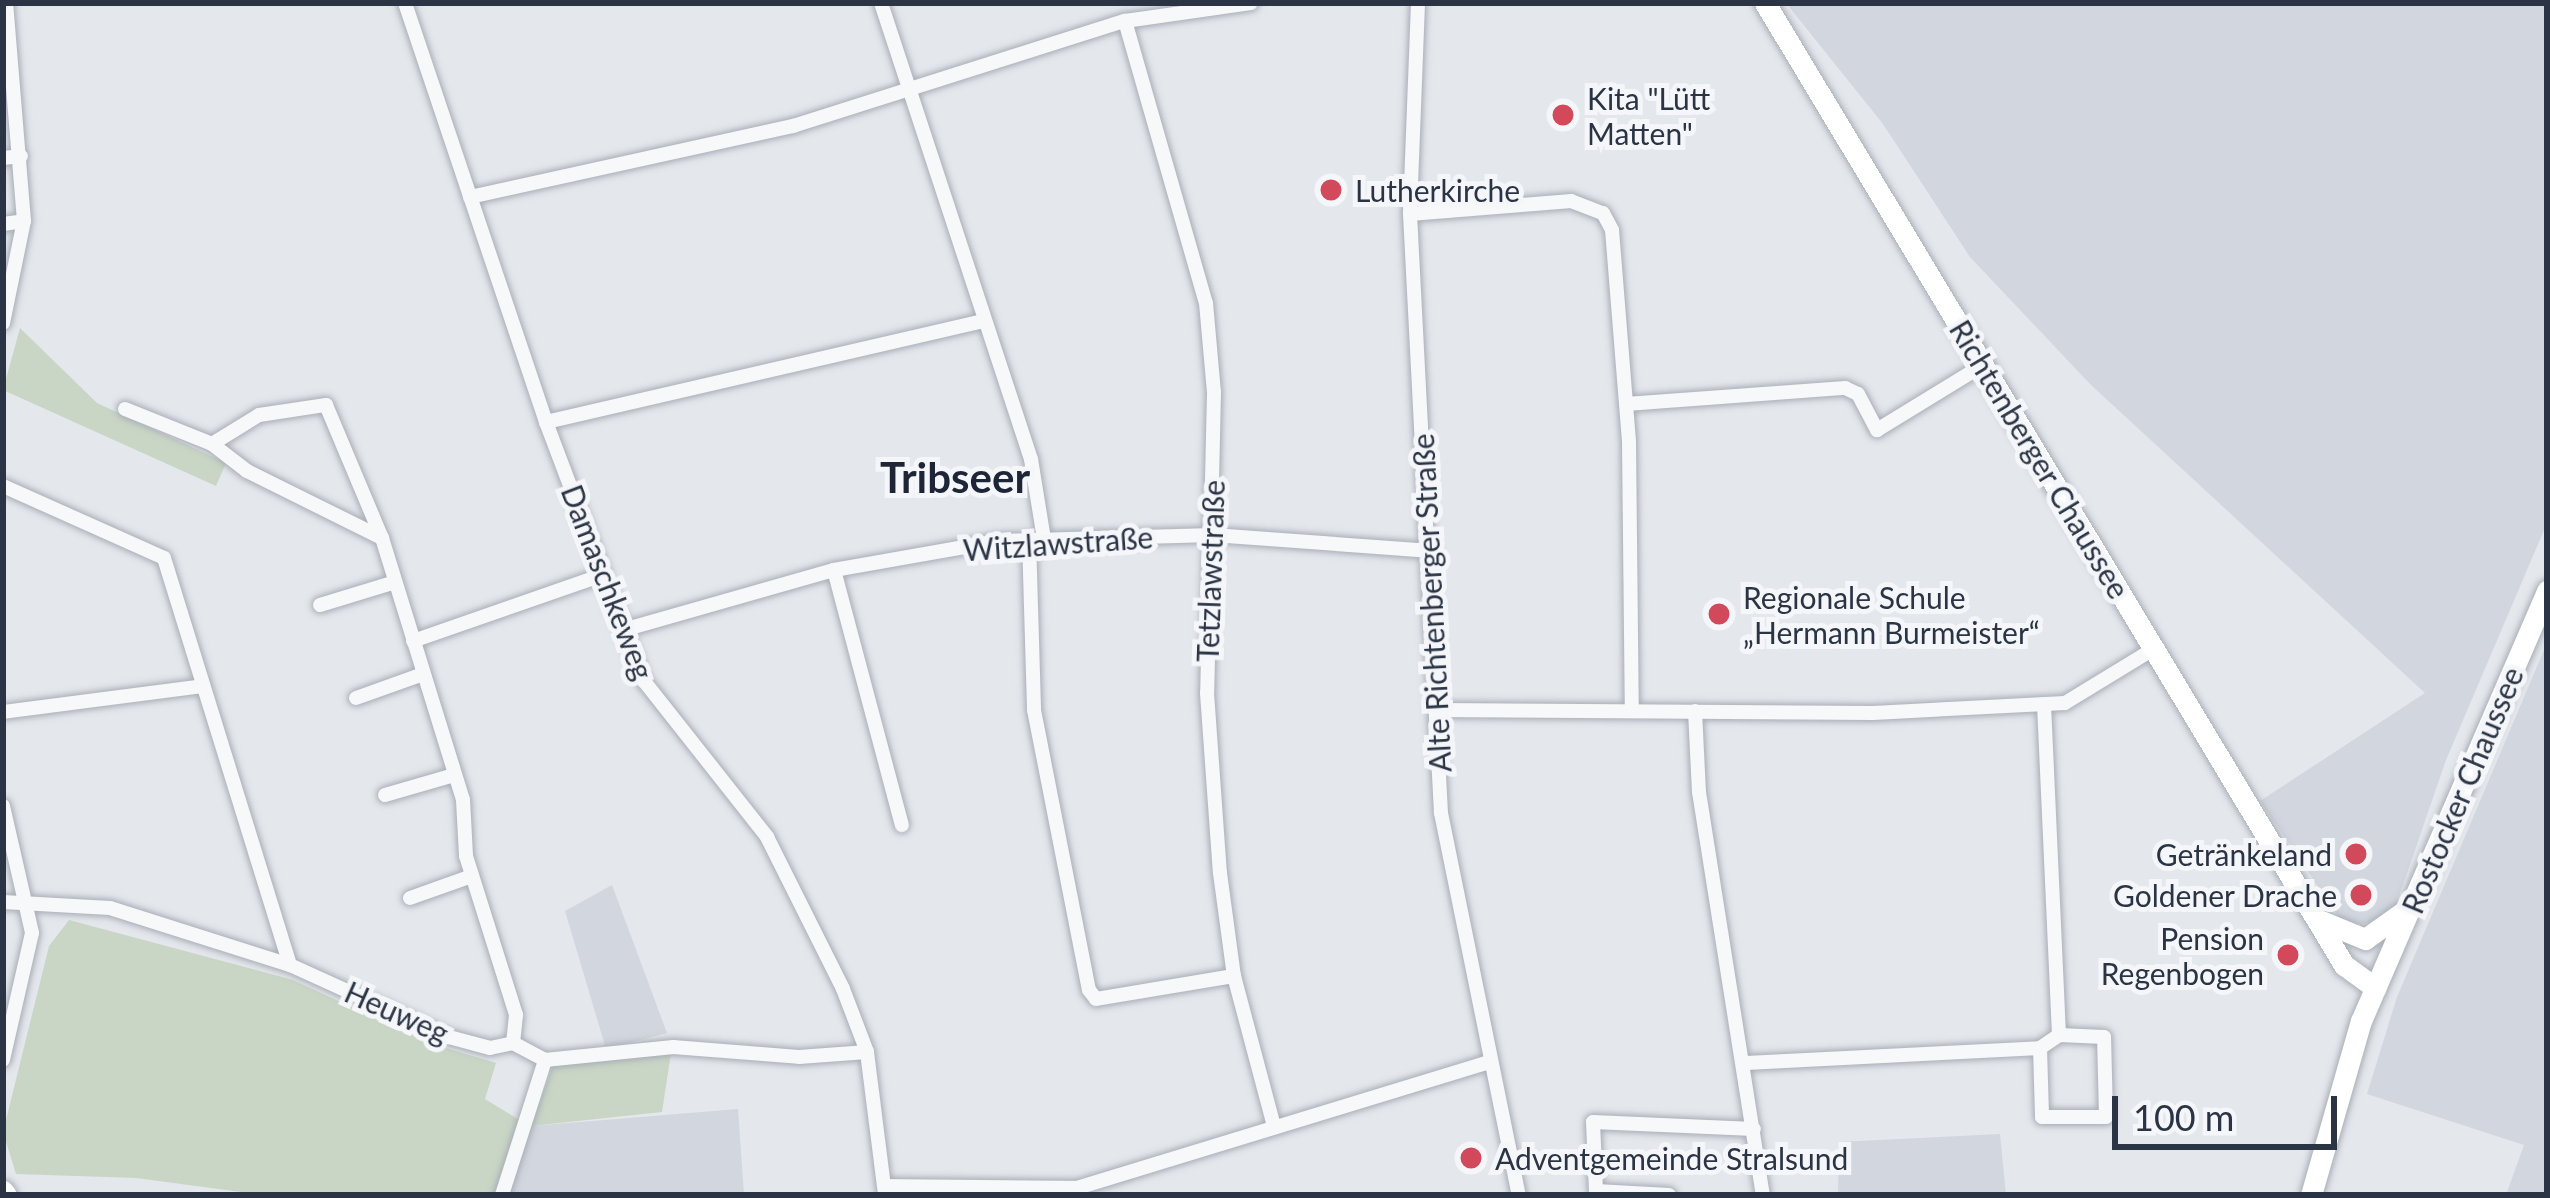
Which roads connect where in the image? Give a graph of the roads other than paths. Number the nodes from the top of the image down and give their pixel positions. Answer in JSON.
{"nodes":[{"id":1,"x":6,"y":3,"type":"edge"},
{"id":2,"x":405,"y":3,"type":"edge"},
{"id":3,"x":880,"y":3,"type":"edge"},
{"id":4,"x":1251,"y":3,"type":"edge"},
{"id":5,"x":1418,"y":3,"type":"edge"},
{"id":6,"x":1765,"y":3,"type":"edge"},
{"id":7,"x":1125,"y":21,"type":"junction"},
{"id":8,"x":9,"y":77,"type":"edge"},
{"id":9,"x":903,"y":90,"type":"junction"},
{"id":10,"x":21,"y":155,"type":"junction"},
{"id":11,"x":3,"y":158,"type":"edge"},
{"id":12,"x":470,"y":197,"type":"junction"},
{"id":13,"x":1410,"y":214,"type":"junction"},
{"id":14,"x":24,"y":221,"type":"junction"},
{"id":15,"x":3,"y":224,"type":"edge"},
{"id":16,"x":983,"y":321,"type":"junction"},
{"id":17,"x":3,"y":323,"type":"edge"},
{"id":18,"x":1983,"y":365,"type":"junction"},
{"id":19,"x":1626,"y":404,"type":"junction"},
{"id":20,"x":125,"y":410,"type":"dead end"},
{"id":21,"x":546,"y":422,"type":"junction"},
{"id":22,"x":212,"y":444,"type":"junction"},
{"id":23,"x":3,"y":486,"type":"edge"},
{"id":24,"x":1213,"y":535,"type":"junction"},
{"id":25,"x":382,"y":538,"type":"junction"},
{"id":26,"x":1036,"y":539,"type":"junction"},
{"id":27,"x":1431,"y":551,"type":"junction"},
{"id":28,"x":834,"y":569,"type":"junction"},
{"id":29,"x":603,"y":574,"type":"junction"},
{"id":30,"x":395,"y":582,"type":"junction"},
{"id":31,"x":2547,"y":591,"type":"edge"},
{"id":32,"x":320,"y":605,"type":"dead end"},
{"id":33,"x":623,"y":630,"type":"junction"},
{"id":34,"x":413,"y":640,"type":"junction"},
{"id":35,"x":2155,"y":648,"type":"junction"},
{"id":36,"x":423,"y":674,"type":"junction"},
{"id":37,"x":203,"y":686,"type":"junction"},
{"id":38,"x":356,"y":698,"type":"dead end"},
{"id":39,"x":2044,"y":704,"type":"junction"},
{"id":40,"x":1631,"y":707,"type":"junction"},
{"id":41,"x":1436,"y":710,"type":"junction"},
{"id":42,"x":1695,"y":711,"type":"junction"},
{"id":43,"x":3,"y":712,"type":"edge"},
{"id":44,"x":454,"y":775,"type":"junction"},
{"id":45,"x":385,"y":795,"type":"dead end"},
{"id":46,"x":3,"y":806,"type":"edge"},
{"id":47,"x":902,"y":825,"type":"dead end"},
{"id":48,"x":472,"y":877,"type":"junction"},
{"id":49,"x":2418,"y":896,"type":"junction"},
{"id":50,"x":410,"y":898,"type":"dead end"},
{"id":51,"x":30,"y":900,"type":"junction"},
{"id":52,"x":3,"y":902,"type":"edge"},
{"id":53,"x":2315,"y":915,"type":"junction"},
{"id":54,"x":290,"y":965,"type":"junction"},
{"id":55,"x":1234,"y":976,"type":"junction"},
{"id":56,"x":2376,"y":988,"type":"junction"},
{"id":57,"x":2059,"y":1035,"type":"junction"},
{"id":58,"x":513,"y":1042,"type":"junction"},
{"id":59,"x":2040,"y":1048,"type":"junction"},
{"id":60,"x":868,"y":1052,"type":"junction"},
{"id":61,"x":3,"y":1060,"type":"edge"},
{"id":62,"x":545,"y":1060,"type":"junction"},
{"id":63,"x":1489,"y":1062,"type":"junction"},
{"id":64,"x":1746,"y":1063,"type":"junction"},
{"id":65,"x":1274,"y":1126,"type":"junction"},
{"id":66,"x":1754,"y":1129,"type":"junction"},
{"id":67,"x":885,"y":1190,"type":"edge"},
{"id":68,"x":502,"y":1195,"type":"edge"},
{"id":69,"x":1519,"y":1195,"type":"edge"},
{"id":70,"x":1669,"y":1195,"type":"edge"},
{"id":71,"x":1763,"y":1195,"type":"edge"},
{"id":72,"x":2311,"y":1195,"type":"edge"}],
"edges":[{"from":1,"to":8,"type":"street"},
{"from":2,"to":12,"type":"street","name":"Damaschkeweg"},
{"from":3,"to":9,"type":"street"},
{"from":4,"to":7,"type":"street"},
{"from":5,"to":13,"type":"street","name":"Alte Richtenberger Straße"},
{"from":6,"to":18,"type":"street","name":"Richtenberger Chaussee"},
{"from":7,"to":9,"type":"street"},
{"from":7,"to":24,"type":"street","name":"Tetzlawstraße"},
{"from":8,"to":10,"type":"street"},
{"from":9,"to":12,"type":"street"},
{"from":9,"to":16,"type":"street"},
{"from":10,"to":11,"type":"street"},
{"from":10,"to":14,"type":"street"},
{"from":12,"to":21,"type":"street","name":"Damaschkeweg"},
{"from":13,"to":19,"type":"street"},
{"from":13,"to":27,"type":"street","name":"Alte Richtenberger Straße"},
{"from":14,"to":15,"type":"street"},
{"from":14,"to":17,"type":"street"},
{"from":16,"to":21,"type":"street"},
{"from":16,"to":26,"type":"street"},
{"from":18,"to":19,"type":"street"},
{"from":18,"to":35,"type":"street","name":"Richtenberger Chaussee"},
{"from":19,"to":40,"type":"street"},
{"from":20,"to":22,"type":"street"},
{"from":21,"to":29,"type":"street","name":"Damaschkeweg"},
{"from":22,"to":25,"type":"street"},
{"from":22,"to":25,"type":"street"},
{"from":23,"to":37,"type":"street"},
{"from":24,"to":26,"type":"street","name":"Witzlawstraße"},
{"from":24,"to":27,"type":"street","name":"Witzlawstraße"},
{"from":24,"to":55,"type":"street","name":"Tetzlawstraße"},
{"from":25,"to":30,"type":"street"},
{"from":26,"to":28,"type":"street","name":"Witzlawstraße"},
{"from":26,"to":55,"type":"street"},
{"from":27,"to":41,"type":"street","name":"Alte Richtenberger Straße"},
{"from":28,"to":33,"type":"street","name":"Witzlawstraße"},
{"from":28,"to":47,"type":"street"},
{"from":29,"to":33,"type":"street","name":"Damaschkeweg"},
{"from":29,"to":34,"type":"street"},
{"from":30,"to":32,"type":"street"},
{"from":30,"to":34,"type":"street"},
{"from":31,"to":49,"type":"street","name":"Rostocker Chaussee"},
{"from":33,"to":60,"type":"street","name":"Damaschkeweg"},
{"from":34,"to":36,"type":"street"},
{"from":35,"to":39,"type":"street"},
{"from":35,"to":53,"type":"street","name":"Richtenberger Chaussee"},
{"from":36,"to":38,"type":"street"},
{"from":36,"to":44,"type":"street"},
{"from":37,"to":43,"type":"street"},
{"from":37,"to":54,"type":"street"},
{"from":39,"to":42,"type":"street"},
{"from":39,"to":57,"type":"street"},
{"from":40,"to":41,"type":"street"},
{"from":40,"to":42,"type":"street"},
{"from":41,"to":63,"type":"street","name":"Alte Richtenberger Straße"},
{"from":42,"to":64,"type":"street"},
{"from":44,"to":45,"type":"street"},
{"from":44,"to":48,"type":"street"},
{"from":46,"to":51,"type":"street"},
{"from":48,"to":50,"type":"street"},
{"from":48,"to":58,"type":"street"},
{"from":49,"to":53,"type":"street"},
{"from":49,"to":56,"type":"street","name":"Rostocker Chaussee"},
{"from":51,"to":52,"type":"street","name":"Heuweg"},
{"from":51,"to":54,"type":"street","name":"Heuweg"},
{"from":51,"to":61,"type":"street"},
{"from":53,"to":56,"type":"street","name":"Richtenberger Chaussee"},
{"from":54,"to":58,"type":"street","name":"Heuweg"},
{"from":55,"to":65,"type":"street","name":"Tetzlawstraße"},
{"from":56,"to":72,"type":"street","name":"Rostocker Chaussee"},
{"from":57,"to":59,"type":"street"},
{"from":57,"to":59,"type":"street"},
{"from":58,"to":62,"type":"street","name":"Heuweg"},
{"from":59,"to":64,"type":"street"},
{"from":60,"to":62,"type":"street"},
{"from":60,"to":67,"type":"street","name":"Damaschkeweg"},
{"from":62,"to":68,"type":"street"},
{"from":63,"to":65,"type":"street"},
{"from":63,"to":69,"type":"street","name":"Alte Richtenberger Straße"},
{"from":64,"to":66,"type":"street"},
{"from":65,"to":67,"type":"street"},
{"from":66,"to":70,"type":"street"},
{"from":66,"to":71,"type":"street"}]}
